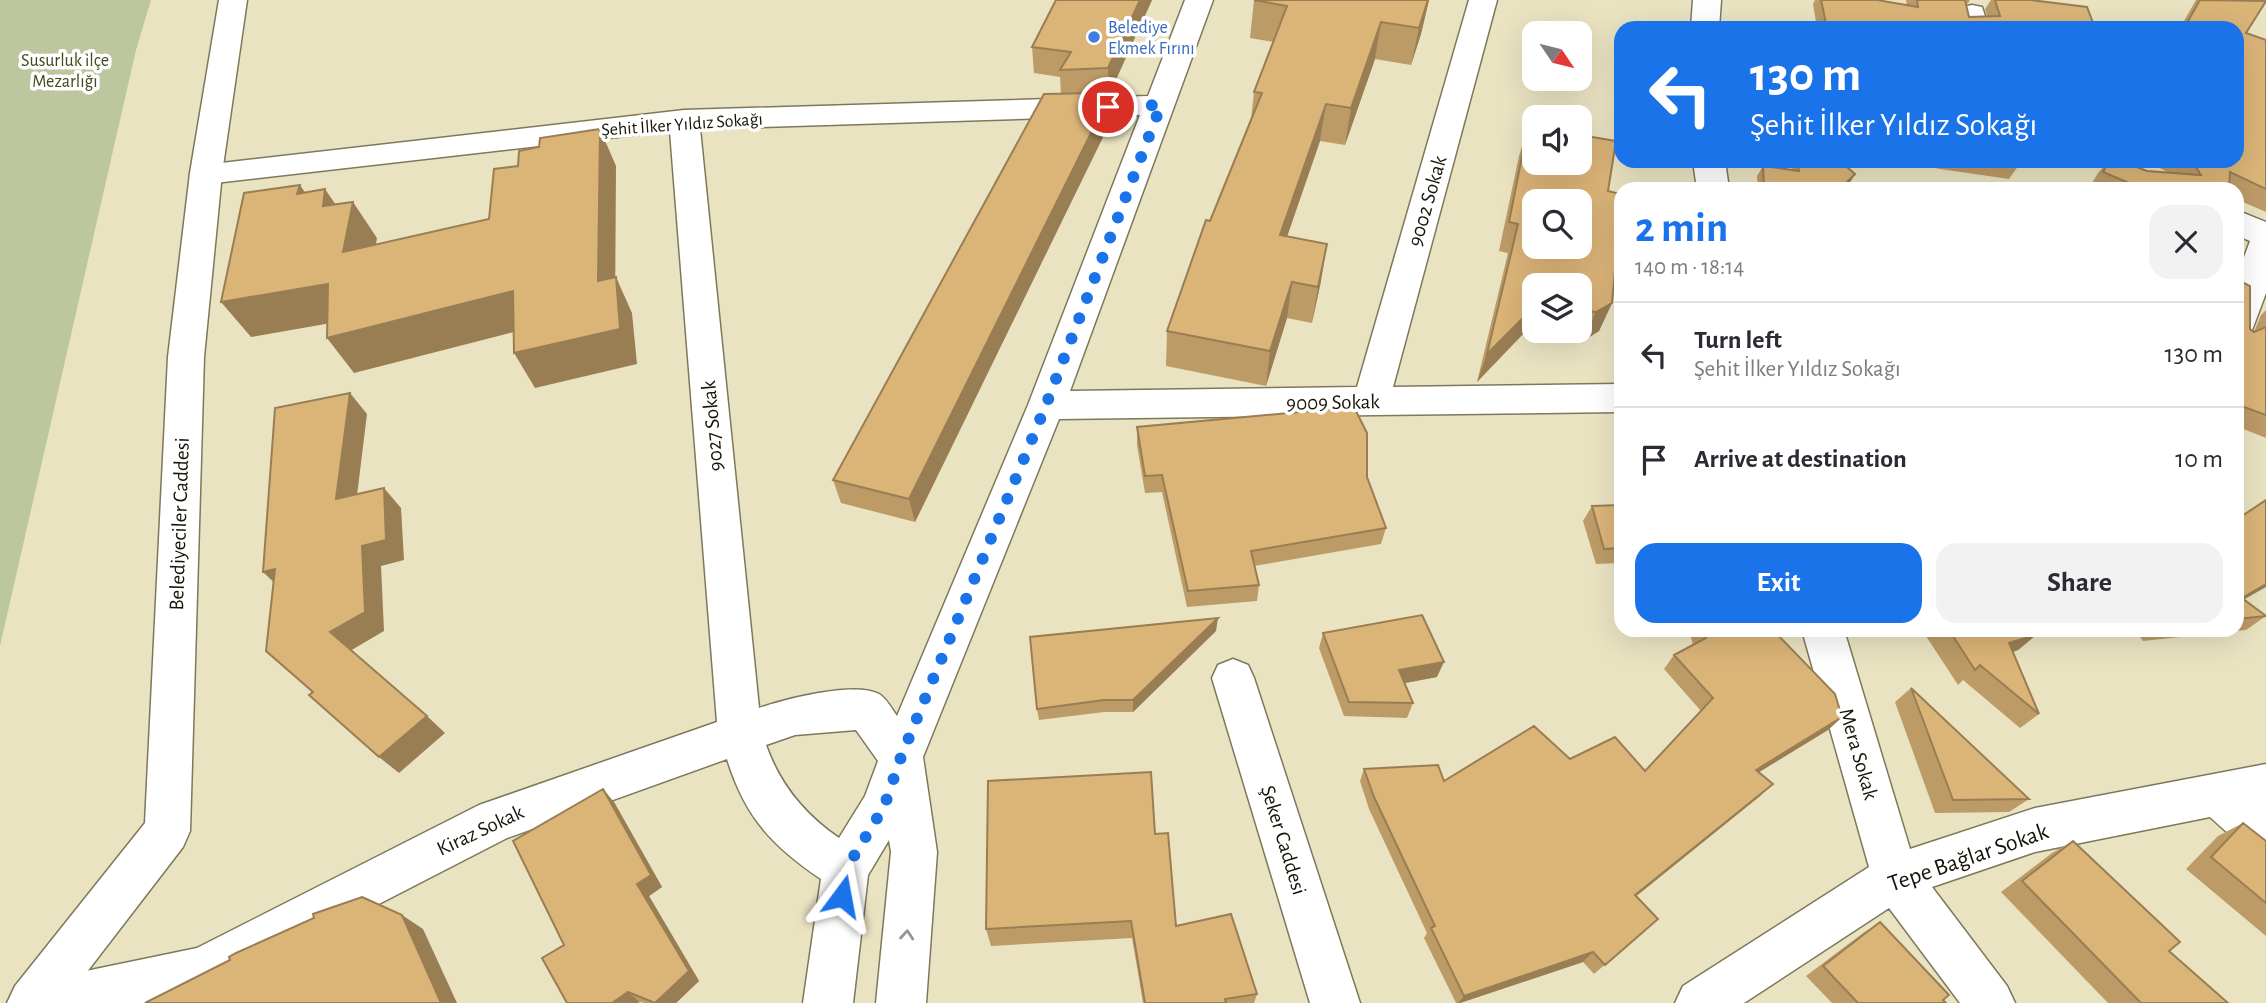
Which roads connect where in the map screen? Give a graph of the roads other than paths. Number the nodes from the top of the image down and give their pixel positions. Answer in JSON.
{"nodes":[{"id":1,"x":233,"y":0,"type":"edge"},
{"id":2,"x":1199,"y":0,"type":"edge"},
{"id":3,"x":1483,"y":0,"type":"edge"},
{"id":4,"x":1707,"y":0,"type":"edge"},
{"id":5,"x":1706,"y":21,"type":"edge"},
{"id":6,"x":1161,"y":105,"type":"junction"},
{"id":7,"x":684,"y":120,"type":"junction"},
{"id":8,"x":206,"y":173,"type":"junction"},
{"id":9,"x":2244,"y":225,"type":"edge"},
{"id":10,"x":2266,"y":235,"type":"edge"},
{"id":11,"x":2266,"y":240,"type":"edge"},
{"id":12,"x":2244,"y":307,"type":"edge"},
{"id":13,"x":1614,"y":398,"type":"edge"},
{"id":14,"x":1371,"y":401,"type":"junction"},
{"id":15,"x":1046,"y":405,"type":"junction"},
{"id":16,"x":1825,"y":637,"type":"edge"},
{"id":17,"x":1233,"y":678,"type":"dead end"},
{"id":18,"x":740,"y":733,"type":"junction"},
{"id":19,"x":901,"y":757,"type":"junction"},
{"id":20,"x":2266,"y":785,"type":"edge"},
{"id":21,"x":2218,"y":795,"type":"junction"},
{"id":22,"x":2266,"y":837,"type":"edge"},
{"id":23,"x":846,"y":869,"type":"junction"},
{"id":24,"x":1895,"y":877,"type":"junction"},
{"id":25,"x":32,"y":1003,"type":"edge"},
{"id":26,"x":52,"y":1003,"type":"edge"},
{"id":27,"x":828,"y":1003,"type":"edge"},
{"id":28,"x":901,"y":1003,"type":"edge"},
{"id":29,"x":1335,"y":1003,"type":"edge"},
{"id":30,"x":1700,"y":1003,"type":"edge"},
{"id":31,"x":1990,"y":1003,"type":"edge"}],
"edges":[{"from":1,"to":8,"type":"street","name":"Belediyeciler Caddesi"},
{"from":2,"to":6,"type":"street"},
{"from":3,"to":14,"type":"street","name":"9002 Sokak"},
{"from":4,"to":5,"type":"street"},
{"from":6,"to":7,"type":"street","name":"Şehit İlker Yıldız Sokağı"},
{"from":6,"to":15,"type":"street"},
{"from":7,"to":8,"type":"street","name":"Şehit İlker Yıldız Sokağı"},
{"from":7,"to":18,"type":"street","name":"9027 Sokak"},
{"from":8,"to":25,"type":"street","name":"Belediyeciler Caddesi"},
{"from":9,"to":10,"type":"street"},
{"from":11,"to":12,"type":"street"},
{"from":13,"to":14,"type":"street","name":"9009 Sokak"},
{"from":14,"to":15,"type":"street","name":"9009 Sokak"},
{"from":15,"to":19,"type":"street"},
{"from":16,"to":24,"type":"street","name":"Mera Sokak"},
{"from":17,"to":29,"type":"street","name":"Şeker Caddesi"},
{"from":18,"to":19,"type":"street","name":"Kiraz Sokak"},
{"from":18,"to":23,"type":"street","name":"9027 Sokak"},
{"from":18,"to":26,"type":"street","name":"Kiraz Sokak"},
{"from":19,"to":23,"type":"street"},
{"from":28,"to":19,"type":"street","one_way":true},
{"from":20,"to":21,"type":"street","name":"Tepe Bağlar Sokak"},
{"from":21,"to":22,"type":"street"},
{"from":21,"to":24,"type":"street","name":"Tepe Bağlar Sokak"},
{"from":23,"to":27,"type":"street"},
{"from":24,"to":30,"type":"street","name":"Tepe Bağlar Sokak"},
{"from":24,"to":31,"type":"street"}]}
